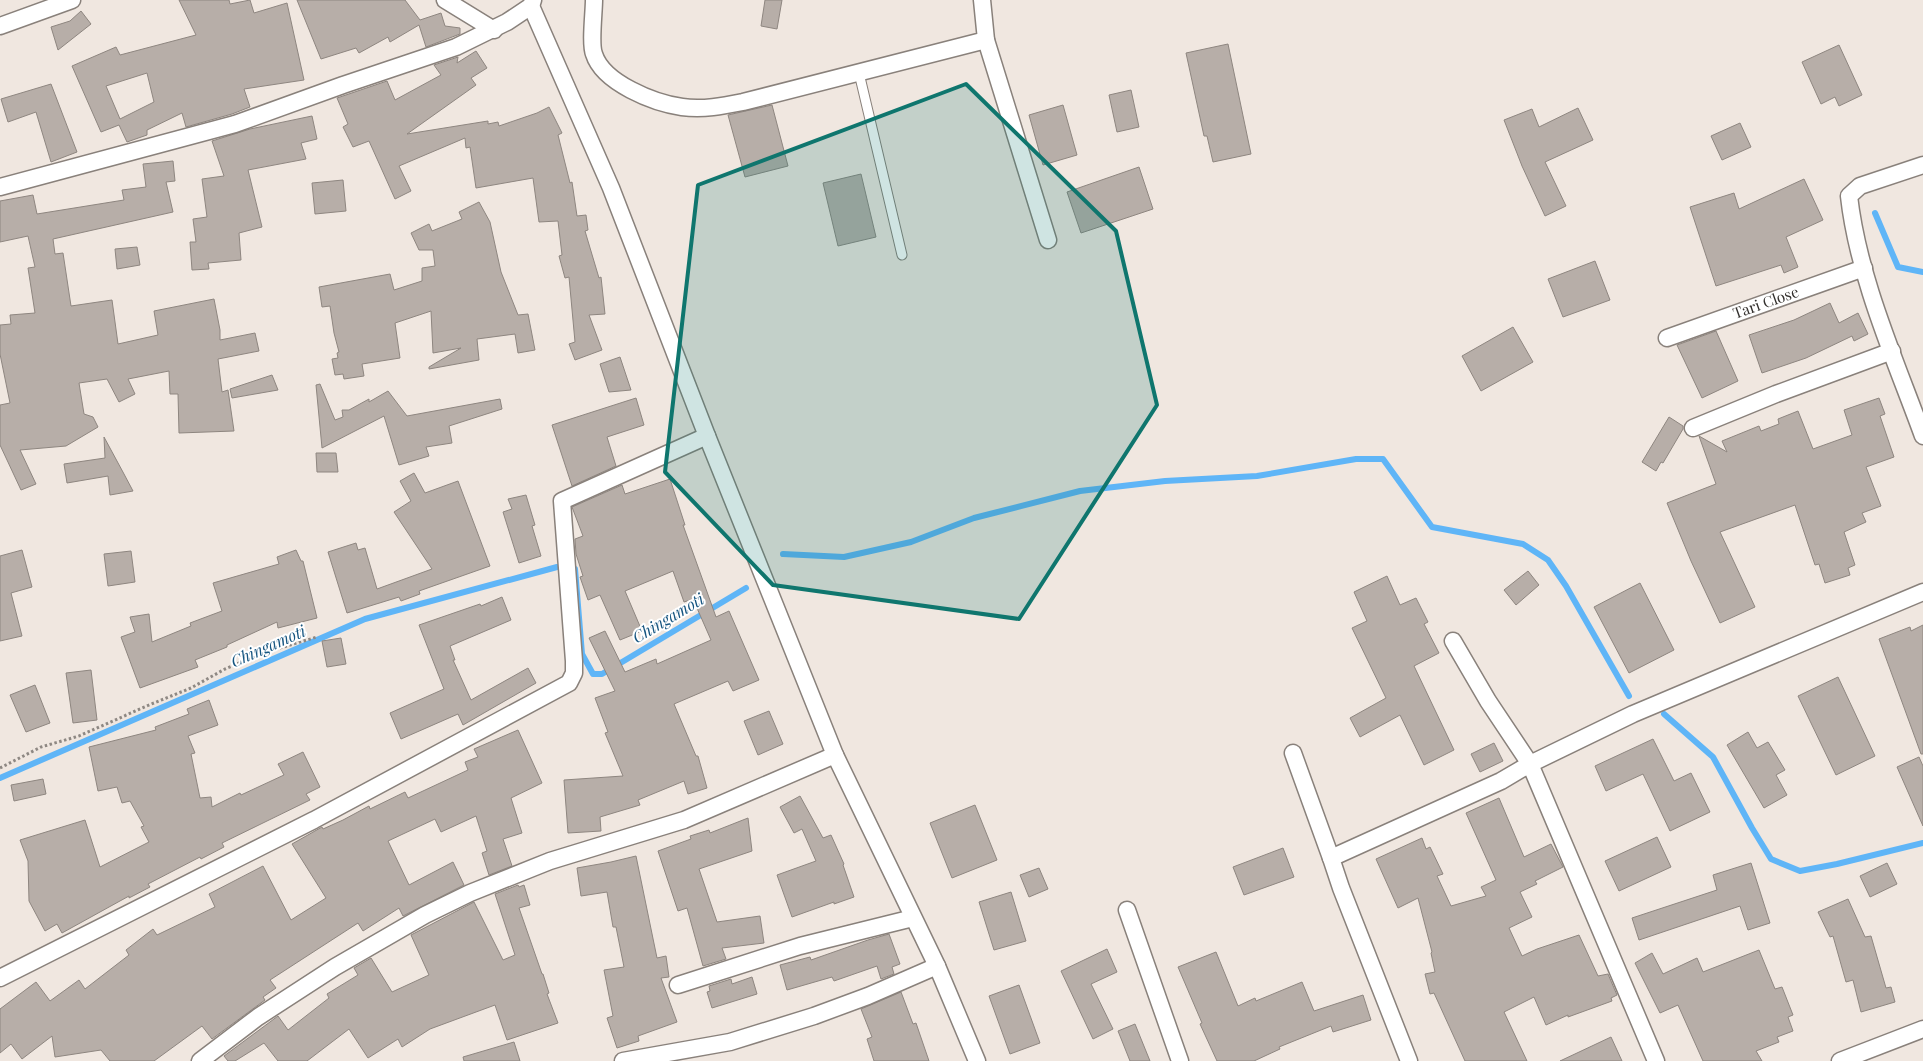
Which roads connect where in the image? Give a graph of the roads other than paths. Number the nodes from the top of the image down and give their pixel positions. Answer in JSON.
{"nodes":[{"id":1,"x":72,"y":0,"type":"edge"},
{"id":2,"x":445,"y":0,"type":"edge"},
{"id":3,"x":594,"y":0,"type":"edge"},
{"id":4,"x":982,"y":0,"type":"edge"},
{"id":5,"x":532,"y":3,"type":"edge"},
{"id":6,"x":0,"y":26,"type":"edge"},
{"id":7,"x":494,"y":30,"type":"junction"},
{"id":8,"x":986,"y":40,"type":"junction"},
{"id":9,"x":859,"y":72,"type":"junction"},
{"id":10,"x":1923,"y":165,"type":"edge"},
{"id":11,"x":0,"y":187,"type":"edge"},
{"id":12,"x":1048,"y":240,"type":"dead end"},
{"id":13,"x":902,"y":255,"type":"dead end"},
{"id":14,"x":1864,"y":268,"type":"junction"},
{"id":15,"x":1667,"y":338,"type":"dead end"},
{"id":16,"x":1892,"y":351,"type":"junction"},
{"id":17,"x":1693,"y":428,"type":"dead end"},
{"id":18,"x":707,"y":436,"type":"junction"},
{"id":19,"x":1923,"y":436,"type":"edge"},
{"id":20,"x":1923,"y":592,"type":"edge"},
{"id":21,"x":1453,"y":641,"type":"dead end"},
{"id":22,"x":1293,"y":753,"type":"dead end"},
{"id":23,"x":835,"y":755,"type":"junction"},
{"id":24,"x":1530,"y":764,"type":"junction"},
{"id":25,"x":1331,"y":858,"type":"junction"},
{"id":26,"x":1127,"y":910,"type":"dead end"},
{"id":27,"x":913,"y":918,"type":"junction"},
{"id":28,"x":938,"y":966,"type":"junction"},
{"id":29,"x":0,"y":978,"type":"edge"},
{"id":30,"x":678,"y":985,"type":"dead end"},
{"id":31,"x":1923,"y":1029,"type":"edge"},
{"id":32,"x":200,"y":1061,"type":"edge"},
{"id":33,"x":623,"y":1061,"type":"edge"},
{"id":34,"x":977,"y":1061,"type":"edge"},
{"id":35,"x":1180,"y":1061,"type":"edge"},
{"id":36,"x":1409,"y":1061,"type":"edge"},
{"id":37,"x":1656,"y":1061,"type":"edge"},
{"id":38,"x":1840,"y":1061,"type":"edge"}],
"edges":[{"from":1,"to":6,"type":"street"},
{"from":2,"to":7,"type":"street"},
{"from":3,"to":9,"type":"street"},
{"from":4,"to":8,"type":"street"},
{"from":5,"to":7,"type":"street"},
{"from":5,"to":18,"type":"street"},
{"from":7,"to":11,"type":"street"},
{"from":8,"to":9,"type":"street"},
{"from":8,"to":12,"type":"street"},
{"from":9,"to":13,"type":"lane"},
{"from":10,"to":14,"type":"street"},
{"from":14,"to":15,"type":"street","name":"Tari Close"},
{"from":14,"to":16,"type":"street"},
{"from":16,"to":17,"type":"street"},
{"from":16,"to":19,"type":"street"},
{"from":18,"to":23,"type":"street"},
{"from":18,"to":29,"type":"street"},
{"from":20,"to":24,"type":"street"},
{"from":21,"to":24,"type":"street"},
{"from":22,"to":25,"type":"street"},
{"from":23,"to":27,"type":"street"},
{"from":23,"to":32,"type":"street"},
{"from":24,"to":25,"type":"street"},
{"from":24,"to":37,"type":"street"},
{"from":25,"to":36,"type":"street"},
{"from":26,"to":35,"type":"street"},
{"from":27,"to":28,"type":"street"},
{"from":27,"to":30,"type":"street"},
{"from":28,"to":33,"type":"street"},
{"from":28,"to":34,"type":"street"},
{"from":31,"to":38,"type":"street"}]}
